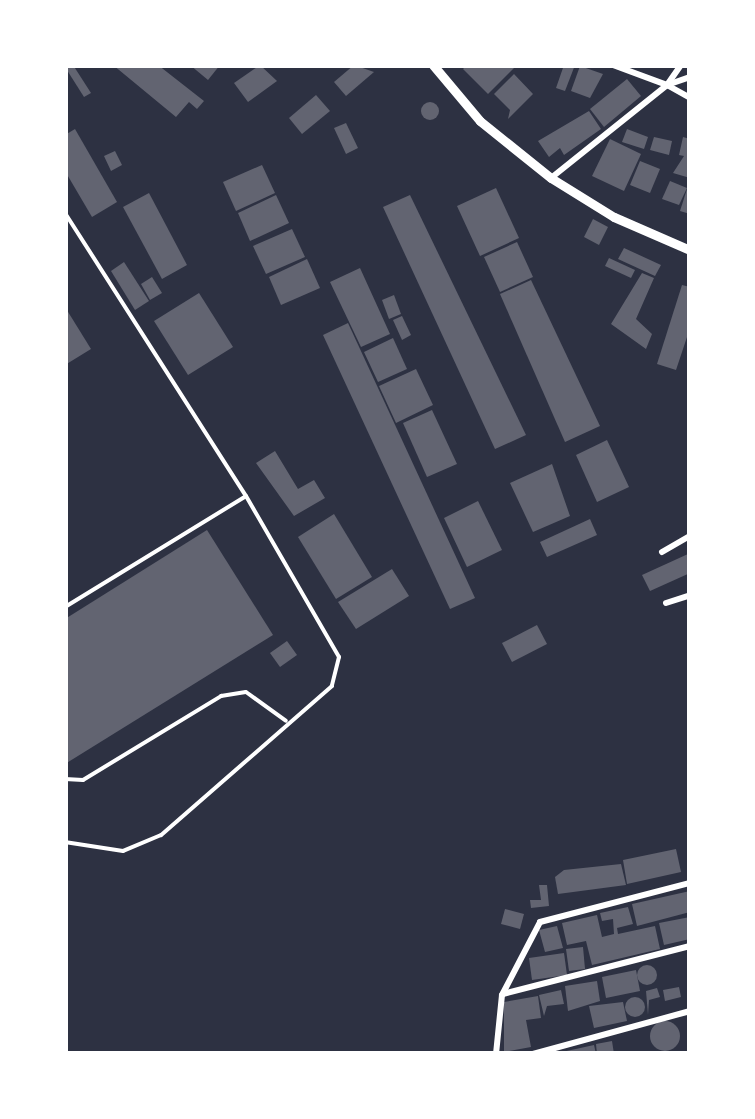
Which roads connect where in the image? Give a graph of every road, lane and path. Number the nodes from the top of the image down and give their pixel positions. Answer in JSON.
{"nodes":[{"id":1,"x":433,"y":65,"type":"edge"},
{"id":2,"x":613,"y":65,"type":"edge"},
{"id":3,"x":681,"y":65,"type":"edge"},
{"id":4,"x":690,"y":77,"type":"edge"},
{"id":5,"x":667,"y":85,"type":"junction"},
{"id":6,"x":690,"y":98,"type":"edge"},
{"id":7,"x":551,"y":178,"type":"junction"},
{"id":8,"x":65,"y":213,"type":"edge"},
{"id":9,"x":690,"y":250,"type":"edge"},
{"id":10,"x":246,"y":496,"type":"junction"},
{"id":11,"x":690,"y":536,"type":"edge"},
{"id":12,"x":662,"y":552,"type":"dead end"},
{"id":13,"x":690,"y":595,"type":"edge"},
{"id":14,"x":666,"y":602,"type":"dead end"},
{"id":15,"x":65,"y":607,"type":"edge"},
{"id":16,"x":286,"y":722,"type":"junction"},
{"id":17,"x":65,"y":779,"type":"edge"},
{"id":18,"x":65,"y":842,"type":"edge"},
{"id":19,"x":690,"y":883,"type":"edge"},
{"id":20,"x":690,"y":946,"type":"edge"},
{"id":21,"x":502,"y":995,"type":"junction"},
{"id":22,"x":690,"y":1011,"type":"edge"},
{"id":23,"x":496,"y":1054,"type":"edge"},
{"id":24,"x":533,"y":1054,"type":"edge"}],
"edges":[{"from":1,"to":7,"type":"main road"},
{"from":2,"to":5,"type":"street"},
{"from":3,"to":5,"type":"street"},
{"from":4,"to":5,"type":"street"},
{"from":5,"to":6,"type":"street"},
{"from":5,"to":7,"type":"street"},
{"from":7,"to":9,"type":"main road"},
{"from":8,"to":10,"type":"lane"},
{"from":10,"to":15,"type":"lane"},
{"from":10,"to":16,"type":"lane"},
{"from":11,"to":12,"type":"street"},
{"from":13,"to":14,"type":"street"},
{"from":16,"to":17,"type":"lane"},
{"from":16,"to":18,"type":"lane"},
{"from":19,"to":21,"type":"street"},
{"from":20,"to":21,"type":"street"},
{"from":21,"to":23,"type":"street"},
{"from":22,"to":24,"type":"street"}]}
